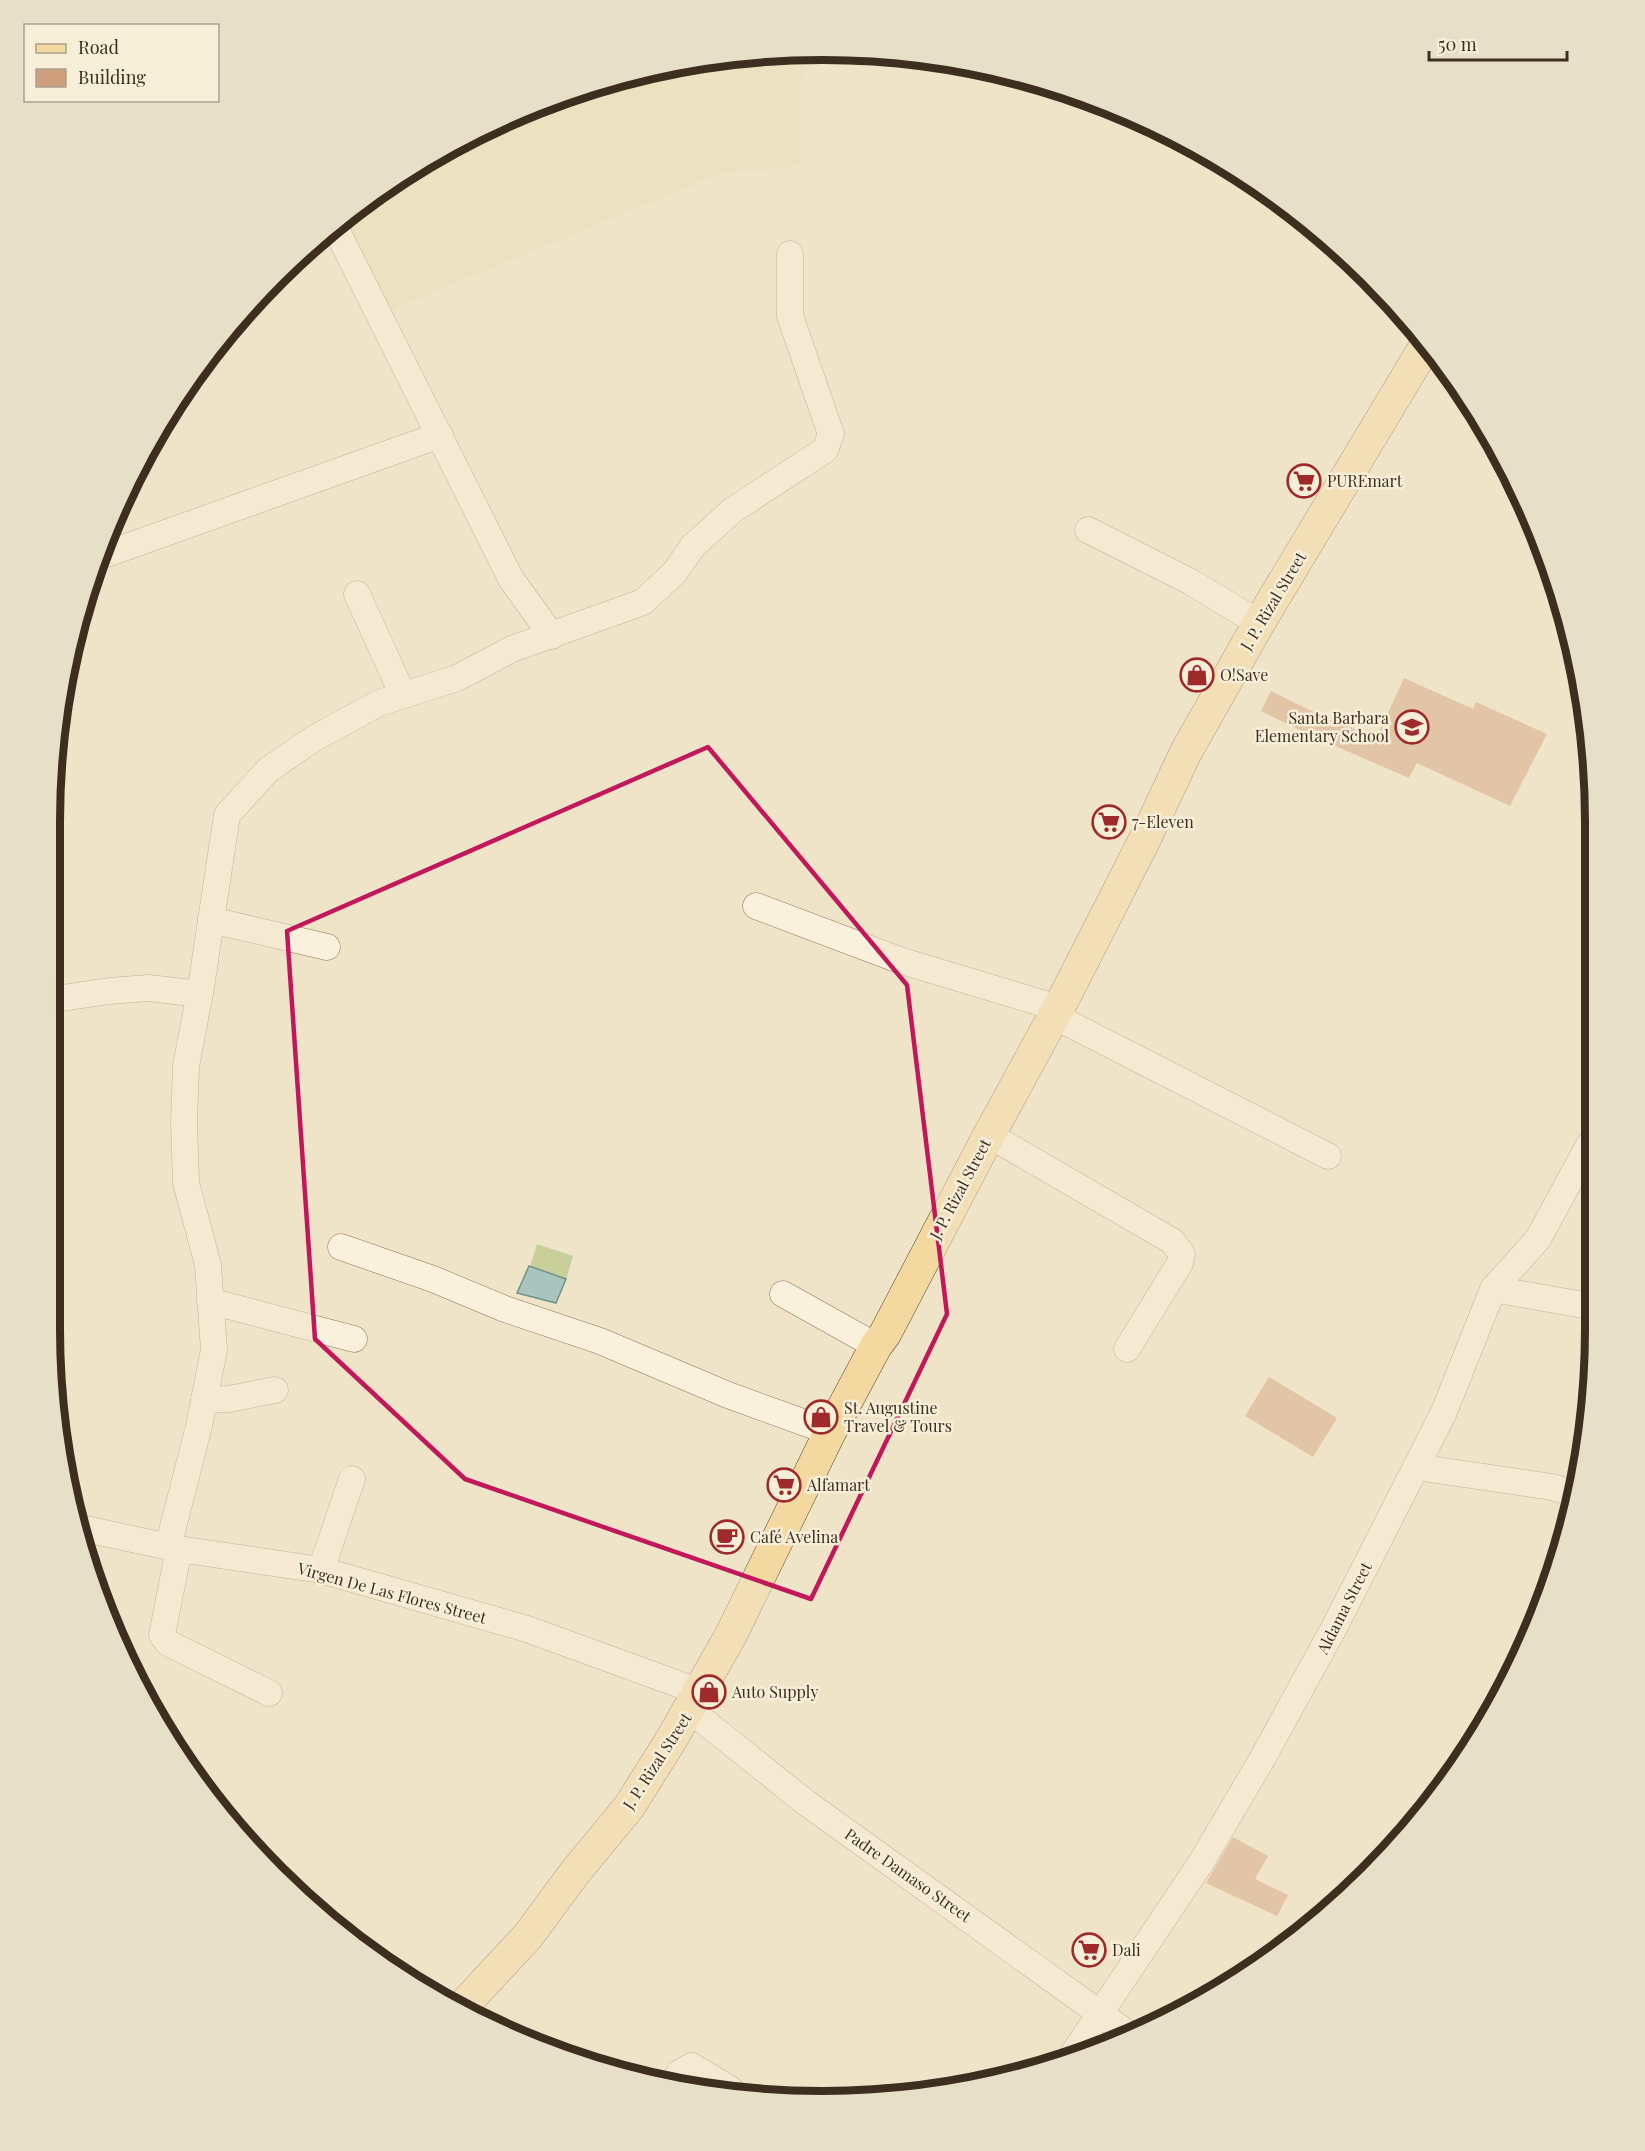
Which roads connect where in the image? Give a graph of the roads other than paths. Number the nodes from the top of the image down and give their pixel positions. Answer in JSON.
{"nodes":[{"id":1,"x":338,"y":234,"type":"edge"},
{"id":2,"x":790,"y":254,"type":"dead end"},
{"id":3,"x":1422,"y":352,"type":"edge"},
{"id":4,"x":440,"y":435,"type":"junction"},
{"id":5,"x":1088,"y":530,"type":"dead end"},
{"id":6,"x":109,"y":553,"type":"edge"},
{"id":7,"x":357,"y":594,"type":"dead end"},
{"id":8,"x":1259,"y":623,"type":"junction"},
{"id":9,"x":552,"y":636,"type":"junction"},
{"id":10,"x":404,"y":695,"type":"junction"},
{"id":11,"x":756,"y":906,"type":"dead end"},
{"id":12,"x":211,"y":920,"type":"junction"},
{"id":13,"x":327,"y":947,"type":"dead end"},
{"id":14,"x":200,"y":994,"type":"junction"},
{"id":15,"x":62,"y":998,"type":"dead end"},
{"id":16,"x":1056,"y":1012,"type":"junction"},
{"id":17,"x":989,"y":1135,"type":"junction"},
{"id":18,"x":1585,"y":1152,"type":"edge"},
{"id":19,"x":1328,"y":1156,"type":"dead end"},
{"id":20,"x":341,"y":1247,"type":"dead end"},
{"id":21,"x":1493,"y":1289,"type":"junction"},
{"id":22,"x":783,"y":1294,"type":"dead end"},
{"id":23,"x":210,"y":1301,"type":"junction"},
{"id":24,"x":1585,"y":1305,"type":"edge"},
{"id":25,"x":354,"y":1339,"type":"dead end"},
{"id":26,"x":876,"y":1346,"type":"junction"},
{"id":27,"x":1127,"y":1349,"type":"dead end"},
{"id":28,"x":274,"y":1390,"type":"dead end"},
{"id":29,"x":204,"y":1400,"type":"junction"},
{"id":30,"x":830,"y":1432,"type":"junction"},
{"id":31,"x":1416,"y":1467,"type":"junction"},
{"id":32,"x":351,"y":1479,"type":"dead end"},
{"id":33,"x":1567,"y":1491,"type":"edge"},
{"id":34,"x":87,"y":1529,"type":"edge"},
{"id":35,"x":174,"y":1548,"type":"junction"},
{"id":36,"x":321,"y":1570,"type":"junction"},
{"id":37,"x":269,"y":1693,"type":"dead end"},
{"id":38,"x":695,"y":1701,"type":"junction"},
{"id":39,"x":466,"y":2002,"type":"edge"},
{"id":40,"x":1101,"y":2012,"type":"junction"},
{"id":41,"x":1123,"y":2029,"type":"edge"},
{"id":42,"x":1077,"y":2047,"type":"edge"},
{"id":43,"x":677,"y":2076,"type":"edge"},
{"id":44,"x":721,"y":2084,"type":"edge"}],
"edges":[{"from":1,"to":4,"type":"street"},
{"from":2,"to":9,"type":"street"},
{"from":3,"to":8,"type":"main road","name":"J. P. Rizal Street"},
{"from":4,"to":6,"type":"street"},
{"from":4,"to":9,"type":"street"},
{"from":5,"to":8,"type":"street"},
{"from":7,"to":10,"type":"street"},
{"from":8,"to":16,"type":"main road","name":"J. P. Rizal Street"},
{"from":9,"to":10,"type":"street"},
{"from":10,"to":12,"type":"street"},
{"from":11,"to":16,"type":"street"},
{"from":12,"to":13,"type":"street"},
{"from":12,"to":14,"type":"street"},
{"from":14,"to":15,"type":"street"},
{"from":14,"to":23,"type":"street"},
{"from":16,"to":17,"type":"main road","name":"J. P. Rizal Street"},
{"from":16,"to":19,"type":"street"},
{"from":17,"to":26,"type":"main road","name":"J. P. Rizal Street"},
{"from":17,"to":27,"type":"street"},
{"from":18,"to":21,"type":"street","name":"Aldama Street"},
{"from":20,"to":30,"type":"street"},
{"from":21,"to":24,"type":"street"},
{"from":21,"to":31,"type":"street","name":"Aldama Street"},
{"from":22,"to":26,"type":"street"},
{"from":23,"to":25,"type":"street"},
{"from":23,"to":29,"type":"street"},
{"from":26,"to":30,"type":"main road","name":"J. P. Rizal Street"},
{"from":28,"to":29,"type":"street"},
{"from":29,"to":35,"type":"street"},
{"from":30,"to":38,"type":"main road","name":"J. P. Rizal Street"},
{"from":31,"to":33,"type":"street"},
{"from":31,"to":40,"type":"street","name":"Aldama Street"},
{"from":32,"to":36,"type":"street"},
{"from":34,"to":35,"type":"street","name":"Virgen De Las Flores Street"},
{"from":35,"to":36,"type":"street","name":"Virgen De Las Flores Street"},
{"from":35,"to":37,"type":"street"},
{"from":36,"to":38,"type":"street","name":"Virgen De Las Flores Street"},
{"from":38,"to":39,"type":"main road","name":"J. P. Rizal Street"},
{"from":38,"to":40,"type":"street","name":"Padre Damaso Street"},
{"from":40,"to":41,"type":"street","name":"Padre Damaso Street"},
{"from":40,"to":42,"type":"street","name":"Aldama Street"},
{"from":43,"to":44,"type":"street"}]}
